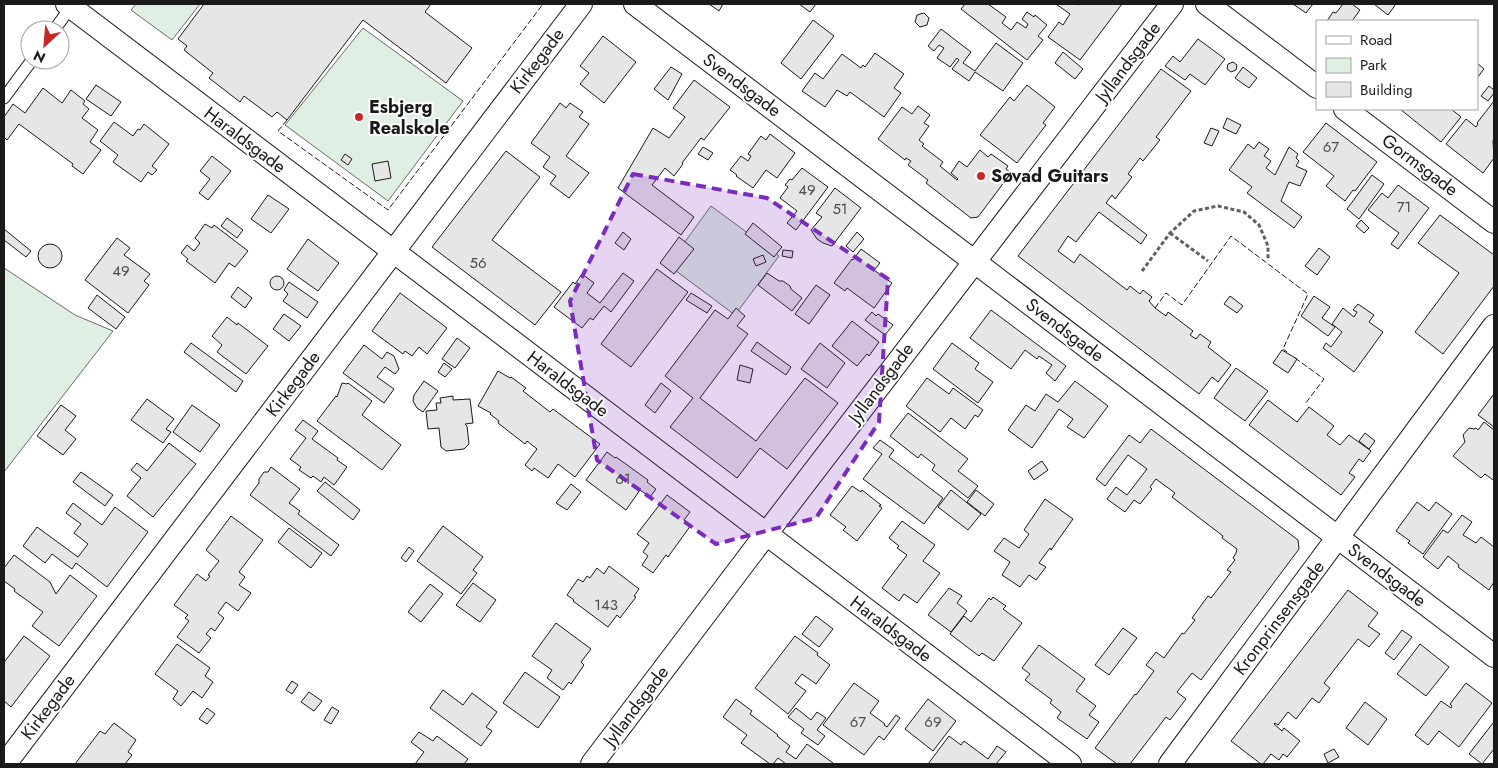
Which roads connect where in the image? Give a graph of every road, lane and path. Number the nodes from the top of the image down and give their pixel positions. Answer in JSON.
{"nodes":[{"id":1,"x":581,"y":4,"type":"edge"},
{"id":2,"x":636,"y":4,"type":"edge"},
{"id":3,"x":1172,"y":4,"type":"edge"},
{"id":4,"x":1207,"y":4,"type":"edge"},
{"id":5,"x":69,"y":5,"type":"edge"},
{"id":6,"x":60,"y":20,"type":"edge"},
{"id":7,"x":25,"y":70,"type":"edge"},
{"id":8,"x":1316,"y":86,"type":"edge"},
{"id":9,"x":4,"y":98,"type":"edge"},
{"id":10,"x":1346,"y":110,"type":"edge"},
{"id":11,"x":1494,"y":222,"type":"edge"},
{"id":12,"x":1170,"y":232,"type":"junction"},
{"id":13,"x":394,"y":252,"type":"junction"},
{"id":14,"x":975,"y":261,"type":"junction"},
{"id":15,"x":1208,"y":261,"type":"dead end"},
{"id":16,"x":1268,"y":261,"type":"dead end"},
{"id":17,"x":1142,"y":271,"type":"dead end"},
{"id":18,"x":1494,"y":326,"type":"edge"},
{"id":19,"x":766,"y":534,"type":"junction"},
{"id":20,"x":1338,"y":538,"type":"junction"},
{"id":21,"x":1494,"y":656,"type":"edge"},
{"id":22,"x":5,"y":764,"type":"edge"},
{"id":23,"x":592,"y":764,"type":"edge"},
{"id":24,"x":1070,"y":764,"type":"edge"},
{"id":25,"x":1170,"y":764,"type":"edge"}],
"edges":[{"from":1,"to":13,"type":"street","name":"Kirkegade"},
{"from":2,"to":14,"type":"street","name":"Svendsgade"},
{"from":3,"to":14,"type":"street","name":"Jyllandsgade"},
{"from":4,"to":8,"type":"street"},
{"from":5,"to":6,"type":"lane"},
{"from":5,"to":13,"type":"street","name":"Haraldsgade"},
{"from":7,"to":9,"type":"lane"},
{"from":10,"to":11,"type":"street","name":"Gormsgade"},
{"from":12,"to":15,"type":"path"},
{"from":12,"to":16,"type":"path"},
{"from":12,"to":17,"type":"path"},
{"from":13,"to":19,"type":"street","name":"Haraldsgade"},
{"from":13,"to":22,"type":"street","name":"Kirkegade"},
{"from":14,"to":19,"type":"street","name":"Jyllandsgade"},
{"from":14,"to":20,"type":"street","name":"Svendsgade"},
{"from":18,"to":20,"type":"street","name":"Kronprinsensgade"},
{"from":19,"to":23,"type":"street","name":"Jyllandsgade"},
{"from":19,"to":24,"type":"street","name":"Haraldsgade"},
{"from":20,"to":21,"type":"street","name":"Svendsgade"},
{"from":20,"to":25,"type":"street","name":"Kronprinsensgade"}]}
